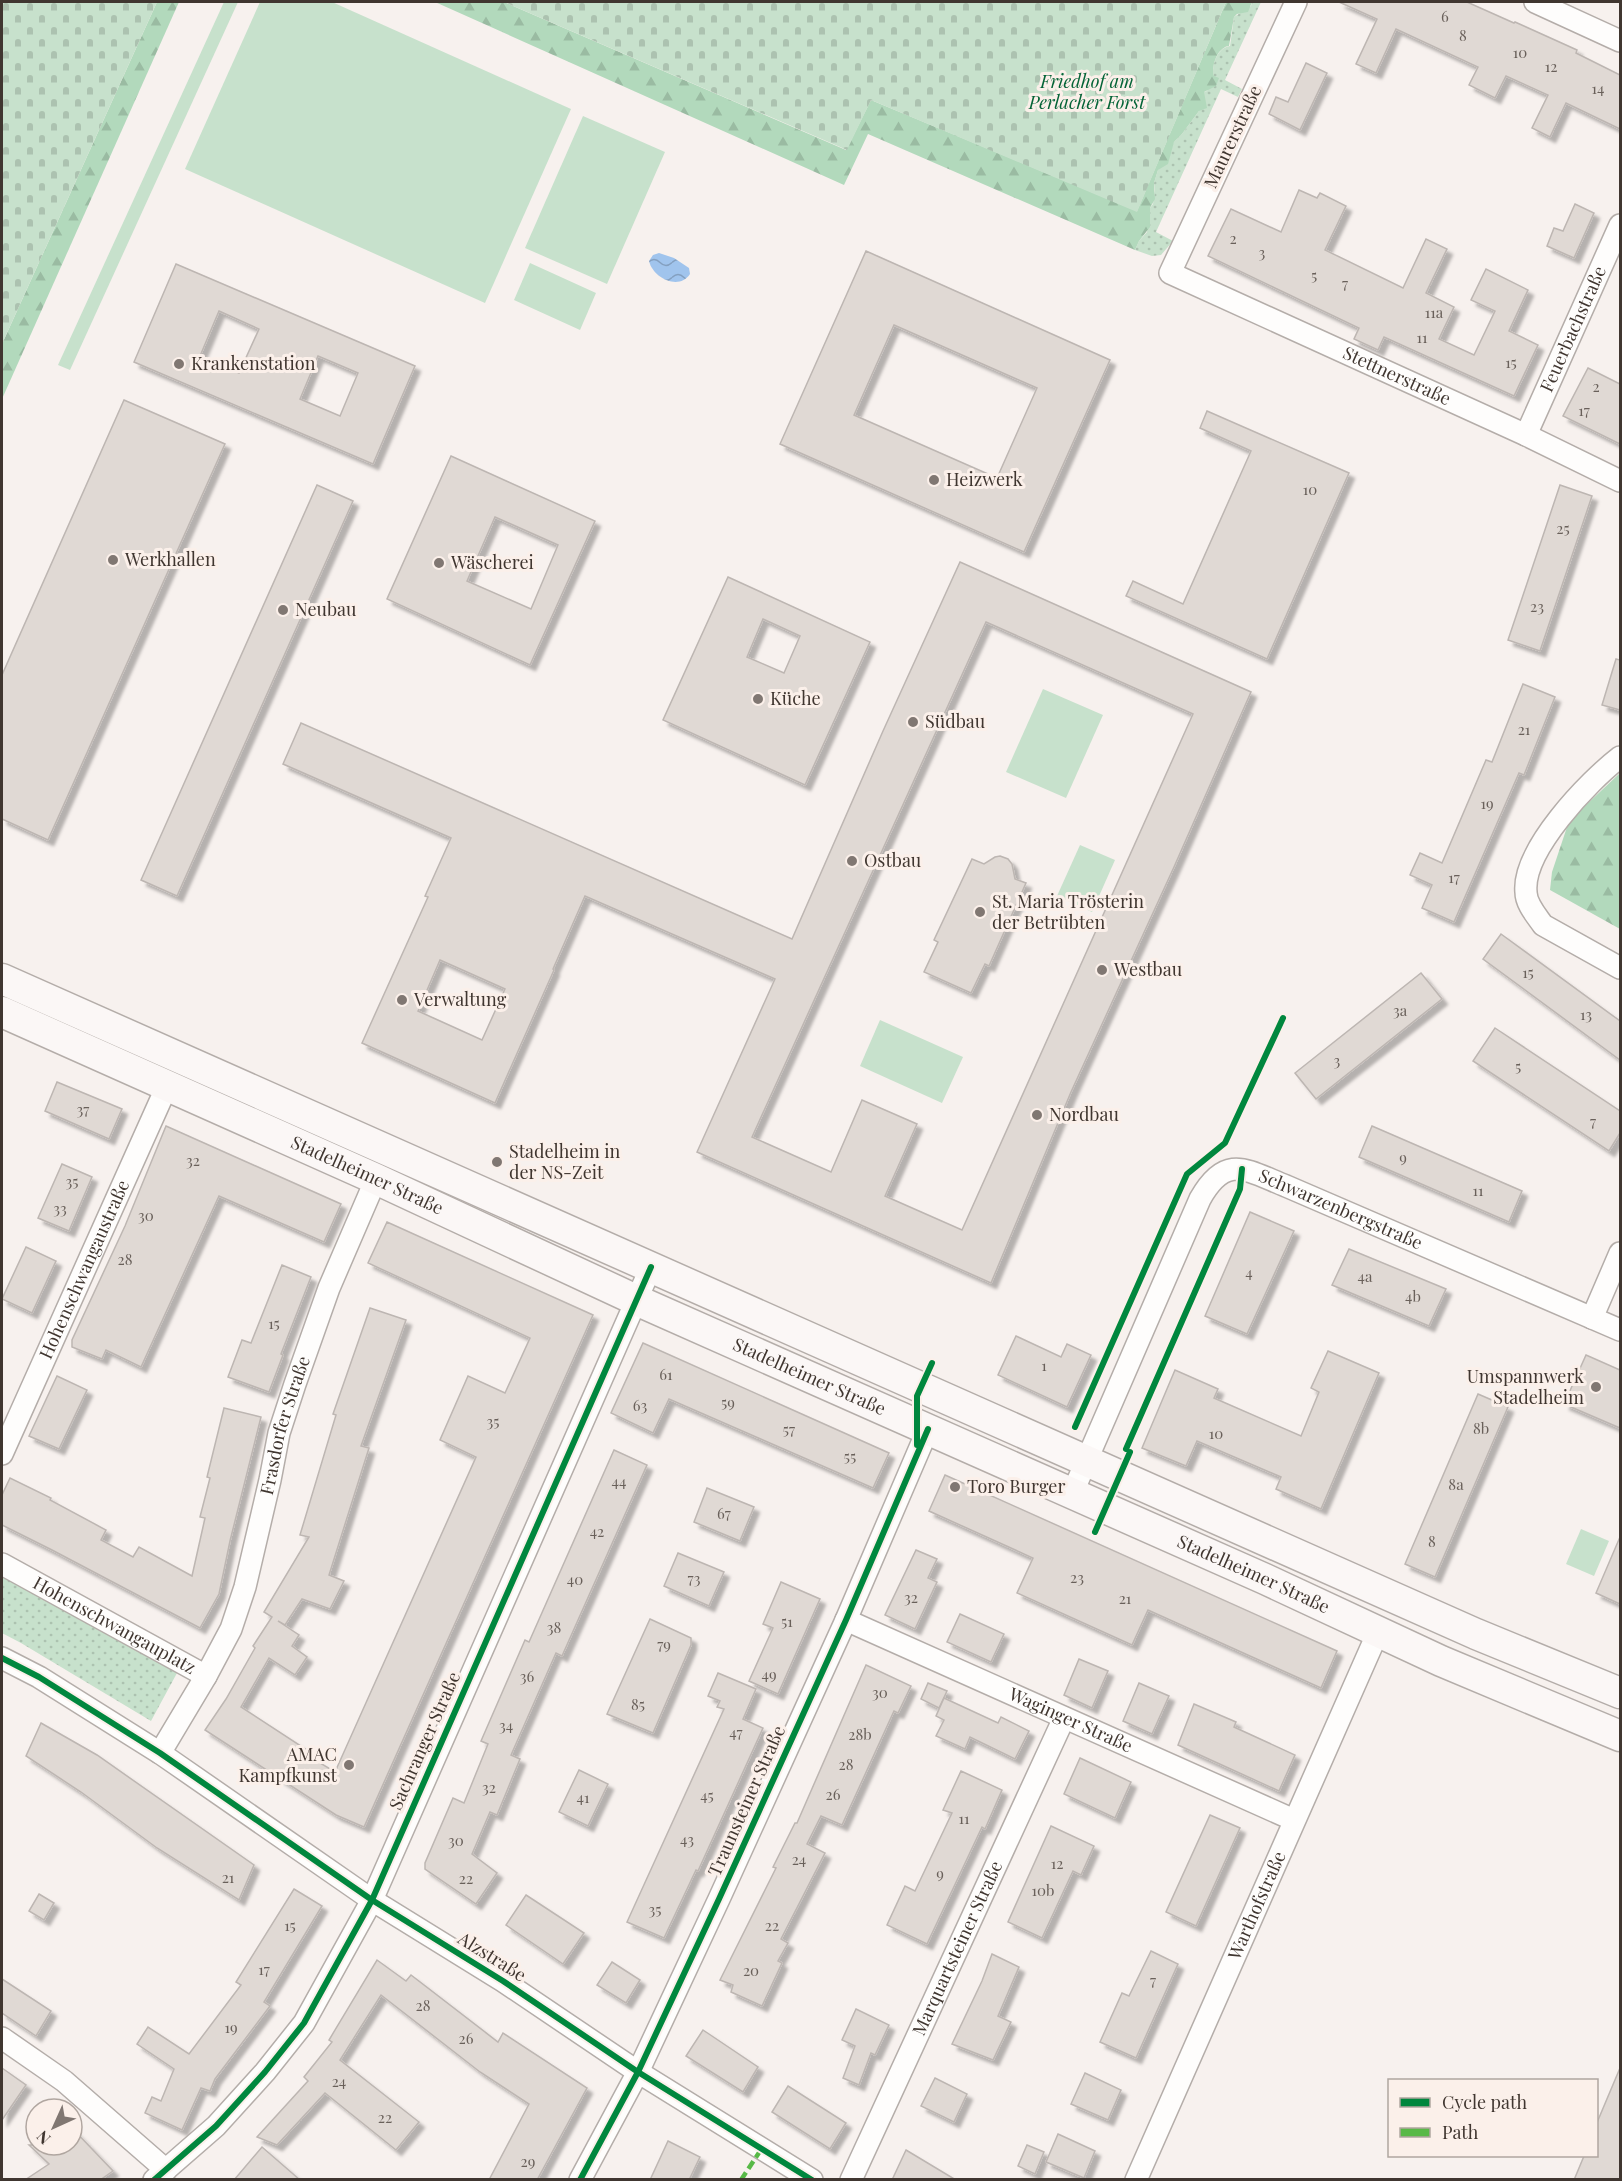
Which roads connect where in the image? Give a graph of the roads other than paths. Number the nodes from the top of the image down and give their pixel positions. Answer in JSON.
{"nodes":[{"id":1,"x":1296,"y":2,"type":"edge"},
{"id":2,"x":1535,"y":2,"type":"edge"},
{"id":3,"x":1620,"y":41,"type":"edge"},
{"id":4,"x":1620,"y":225,"type":"edge"},
{"id":5,"x":1170,"y":273,"type":"joint"},
{"id":6,"x":1526,"y":435,"type":"junction"},
{"id":7,"x":1620,"y":481,"type":"edge"},
{"id":8,"x":1620,"y":757,"type":"edge"},
{"id":9,"x":1620,"y":968,"type":"edge"},
{"id":10,"x":2,"y":979,"type":"edge"},
{"id":11,"x":2,"y":1012,"type":"edge"},
{"id":12,"x":168,"y":1086,"type":"junction"},
{"id":13,"x":376,"y":1179,"type":"junction"},
{"id":14,"x":1620,"y":1253,"type":"edge"},
{"id":15,"x":651,"y":1268,"type":"junction"},
{"id":16,"x":636,"y":1300,"type":"junction"},
{"id":17,"x":1592,"y":1318,"type":"junction"},
{"id":18,"x":1620,"y":1330,"type":"edge"},
{"id":19,"x":927,"y":1429,"type":"junction"},
{"id":20,"x":2,"y":1454,"type":"edge"},
{"id":21,"x":1087,"y":1461,"type":"junction"},
{"id":22,"x":1072,"y":1494,"type":"junction"},
{"id":23,"x":2,"y":1564,"type":"edge"},
{"id":24,"x":846,"y":1620,"type":"junction"},
{"id":25,"x":1378,"y":1632,"type":"junction"},
{"id":26,"x":2,"y":1658,"type":"edge"},
{"id":27,"x":206,"y":1676,"type":"junction"},
{"id":28,"x":1620,"y":1693,"type":"edge"},
{"id":29,"x":1064,"y":1718,"type":"junction"},
{"id":30,"x":1620,"y":1736,"type":"edge"},
{"id":31,"x":160,"y":1753,"type":"junction"},
{"id":32,"x":1294,"y":1820,"type":"junction"},
{"id":33,"x":372,"y":1900,"type":"junction"},
{"id":34,"x":2,"y":2038,"type":"edge"},
{"id":35,"x":638,"y":2072,"type":"junction"},
{"id":36,"x":160,"y":2175,"type":"edge"},
{"id":37,"x":580,"y":2180,"type":"edge"},
{"id":38,"x":812,"y":2180,"type":"edge"},
{"id":39,"x":851,"y":2180,"type":"edge"},
{"id":40,"x":1136,"y":2180,"type":"edge"}],
"edges":[{"from":1,"to":5,"type":"street","name":"Maurerstraße"},
{"from":2,"to":3,"type":"street"},
{"from":4,"to":6,"type":"street","name":"Feuerbachstraße"},
{"from":5,"to":6,"type":"street","name":"Stettnerstraße"},
{"from":6,"to":7,"type":"street","name":"Stettnerstraße"},
{"from":8,"to":9,"type":"street"},
{"from":10,"to":15,"type":"main road","name":"Stadelheimer Straße"},
{"from":11,"to":12,"type":"main road","name":"Stadelheimer Straße"},
{"from":12,"to":13,"type":"main road","name":"Stadelheimer Straße"},
{"from":12,"to":20,"type":"street","name":"Hohenschwangaustraße"},
{"from":13,"to":16,"type":"main road","name":"Stadelheimer Straße"},
{"from":13,"to":27,"type":"street","name":"Frasdorfer Straße"},
{"from":14,"to":17,"type":"street"},
{"from":15,"to":16,"type":"street","name":"Sachranger Straße"},
{"from":15,"to":21,"type":"main road","name":"Stadelheimer Straße"},
{"from":16,"to":19,"type":"main road","name":"Stadelheimer Straße"},
{"from":16,"to":33,"type":"street","name":"Sachranger Straße"},
{"from":17,"to":18,"type":"street","name":"Schwarzenbergstraße"},
{"from":17,"to":21,"type":"street","name":"Schwarzenbergstraße"},
{"from":19,"to":22,"type":"main road","name":"Stadelheimer Straße"},
{"from":19,"to":24,"type":"street","name":"Traunsteiner Straße"},
{"from":21,"to":22,"type":"street","name":"Schwarzenbergstraße"},
{"from":21,"to":28,"type":"main road","name":"Stadelheimer Straße"},
{"from":22,"to":25,"type":"main road","name":"Stadelheimer Straße"},
{"from":23,"to":27,"type":"street","name":"Hohenschwangauplatz"},
{"from":24,"to":29,"type":"street","name":"Waginger Straße"},
{"from":24,"to":35,"type":"street","name":"Traunsteiner Straße"},
{"from":25,"to":30,"type":"main road","name":"Stadelheimer Straße"},
{"from":25,"to":32,"type":"street","name":"Warthofstraße"},
{"from":26,"to":31,"type":"street"},
{"from":27,"to":31,"type":"street","name":"Hohenschwangauplatz"},
{"from":29,"to":32,"type":"street","name":"Waginger Straße"},
{"from":29,"to":39,"type":"street","name":"Marquartsteiner Straße"},
{"from":31,"to":33,"type":"street","name":"Alzstraße"},
{"from":32,"to":40,"type":"street","name":"Warthofstraße"},
{"from":33,"to":35,"type":"street","name":"Alzstraße"},
{"from":33,"to":36,"type":"street","name":"Sachranger Straße"},
{"from":34,"to":36,"type":"street"},
{"from":35,"to":37,"type":"street","name":"Traunsteiner Straße"},
{"from":35,"to":38,"type":"street","name":"Alzstraße"}]}
